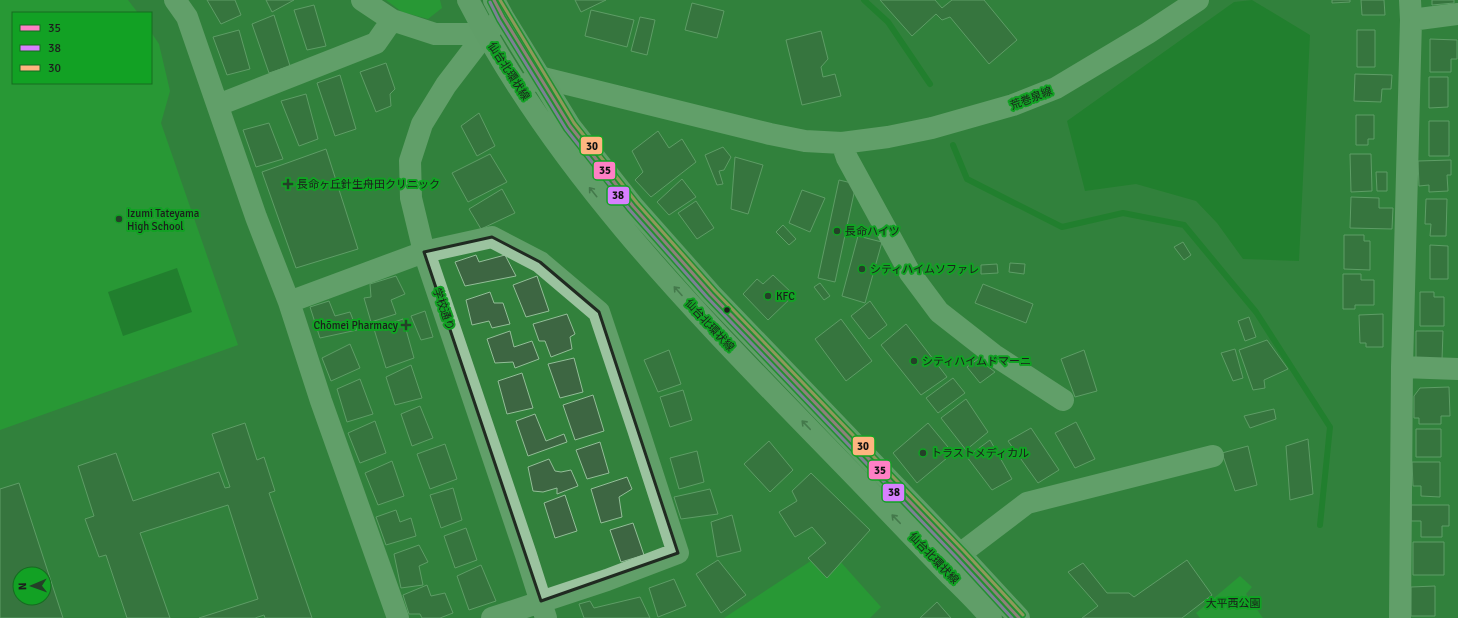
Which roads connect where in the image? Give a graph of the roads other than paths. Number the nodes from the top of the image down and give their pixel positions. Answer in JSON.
{"nodes":[{"id":1,"x":175,"y":0,"type":"edge"},
{"id":2,"x":362,"y":0,"type":"edge"},
{"id":3,"x":468,"y":0,"type":"edge"},
{"id":4,"x":1198,"y":0,"type":"edge"},
{"id":5,"x":498,"y":9,"type":"edge"},
{"id":6,"x":1411,"y":10,"type":"edge"},
{"id":7,"x":1458,"y":14,"type":"edge"},
{"id":8,"x":392,"y":20,"type":"junction"},
{"id":9,"x":486,"y":34,"type":"junction"},
{"id":10,"x":539,"y":77,"type":"junction"},
{"id":11,"x":520,"y":88,"type":"junction"},
{"id":12,"x":218,"y":106,"type":"junction"},
{"id":13,"x":842,"y":143,"type":"junction"},
{"id":14,"x":424,"y":252,"type":"junction"},
{"id":15,"x":289,"y":302,"type":"junction"},
{"id":16,"x":1402,"y":367,"type":"junction"},
{"id":17,"x":1458,"y":369,"type":"edge"},
{"id":18,"x":1063,"y":400,"type":"dead end"},
{"id":19,"x":1213,"y":456,"type":"dead end"},
{"id":20,"x":960,"y":554,"type":"junction"},
{"id":21,"x":543,"y":610,"type":"edge"},
{"id":22,"x":398,"y":618,"type":"edge"},
{"id":23,"x":492,"y":618,"type":"edge"},
{"id":24,"x":991,"y":618,"type":"edge"},
{"id":25,"x":1019,"y":618,"type":"edge"},
{"id":26,"x":1400,"y":618,"type":"edge"}],
"edges":[{"from":1,"to":12,"type":"street"},
{"from":2,"to":8,"type":"street"},
{"from":3,"to":9,"type":"main road","name":"仙台北環状線"},
{"from":4,"to":13,"type":"street","name":"荒巻泉線"},
{"from":5,"to":9,"type":"street","name":"学校通り"},
{"from":5,"to":10,"type":"main road","name":"仙台北環状線"},
{"from":6,"to":7,"type":"street"},
{"from":6,"to":16,"type":"street"},
{"from":8,"to":9,"type":"street"},
{"from":8,"to":12,"type":"street"},
{"from":9,"to":11,"type":"main road","name":"仙台北環状線"},
{"from":9,"to":14,"type":"street","name":"学校通り"},
{"from":10,"to":11,"type":"street"},
{"from":10,"to":13,"type":"street","name":"荒巻泉線"},
{"from":10,"to":20,"type":"main road","name":"仙台北環状線"},
{"from":24,"to":11,"type":"main road","name":"仙台北環状線","one_way":true},
{"from":12,"to":15,"type":"street"},
{"from":13,"to":18,"type":"street"},
{"from":14,"to":15,"type":"street"},
{"from":14,"to":21,"type":"street","name":"学校通り"},
{"from":14,"to":21,"type":"street"},
{"from":15,"to":22,"type":"street"},
{"from":16,"to":17,"type":"street"},
{"from":16,"to":26,"type":"street"},
{"from":19,"to":20,"type":"street"},
{"from":20,"to":25,"type":"main road","name":"仙台北環状線"},
{"from":21,"to":23,"type":"street"}]}
